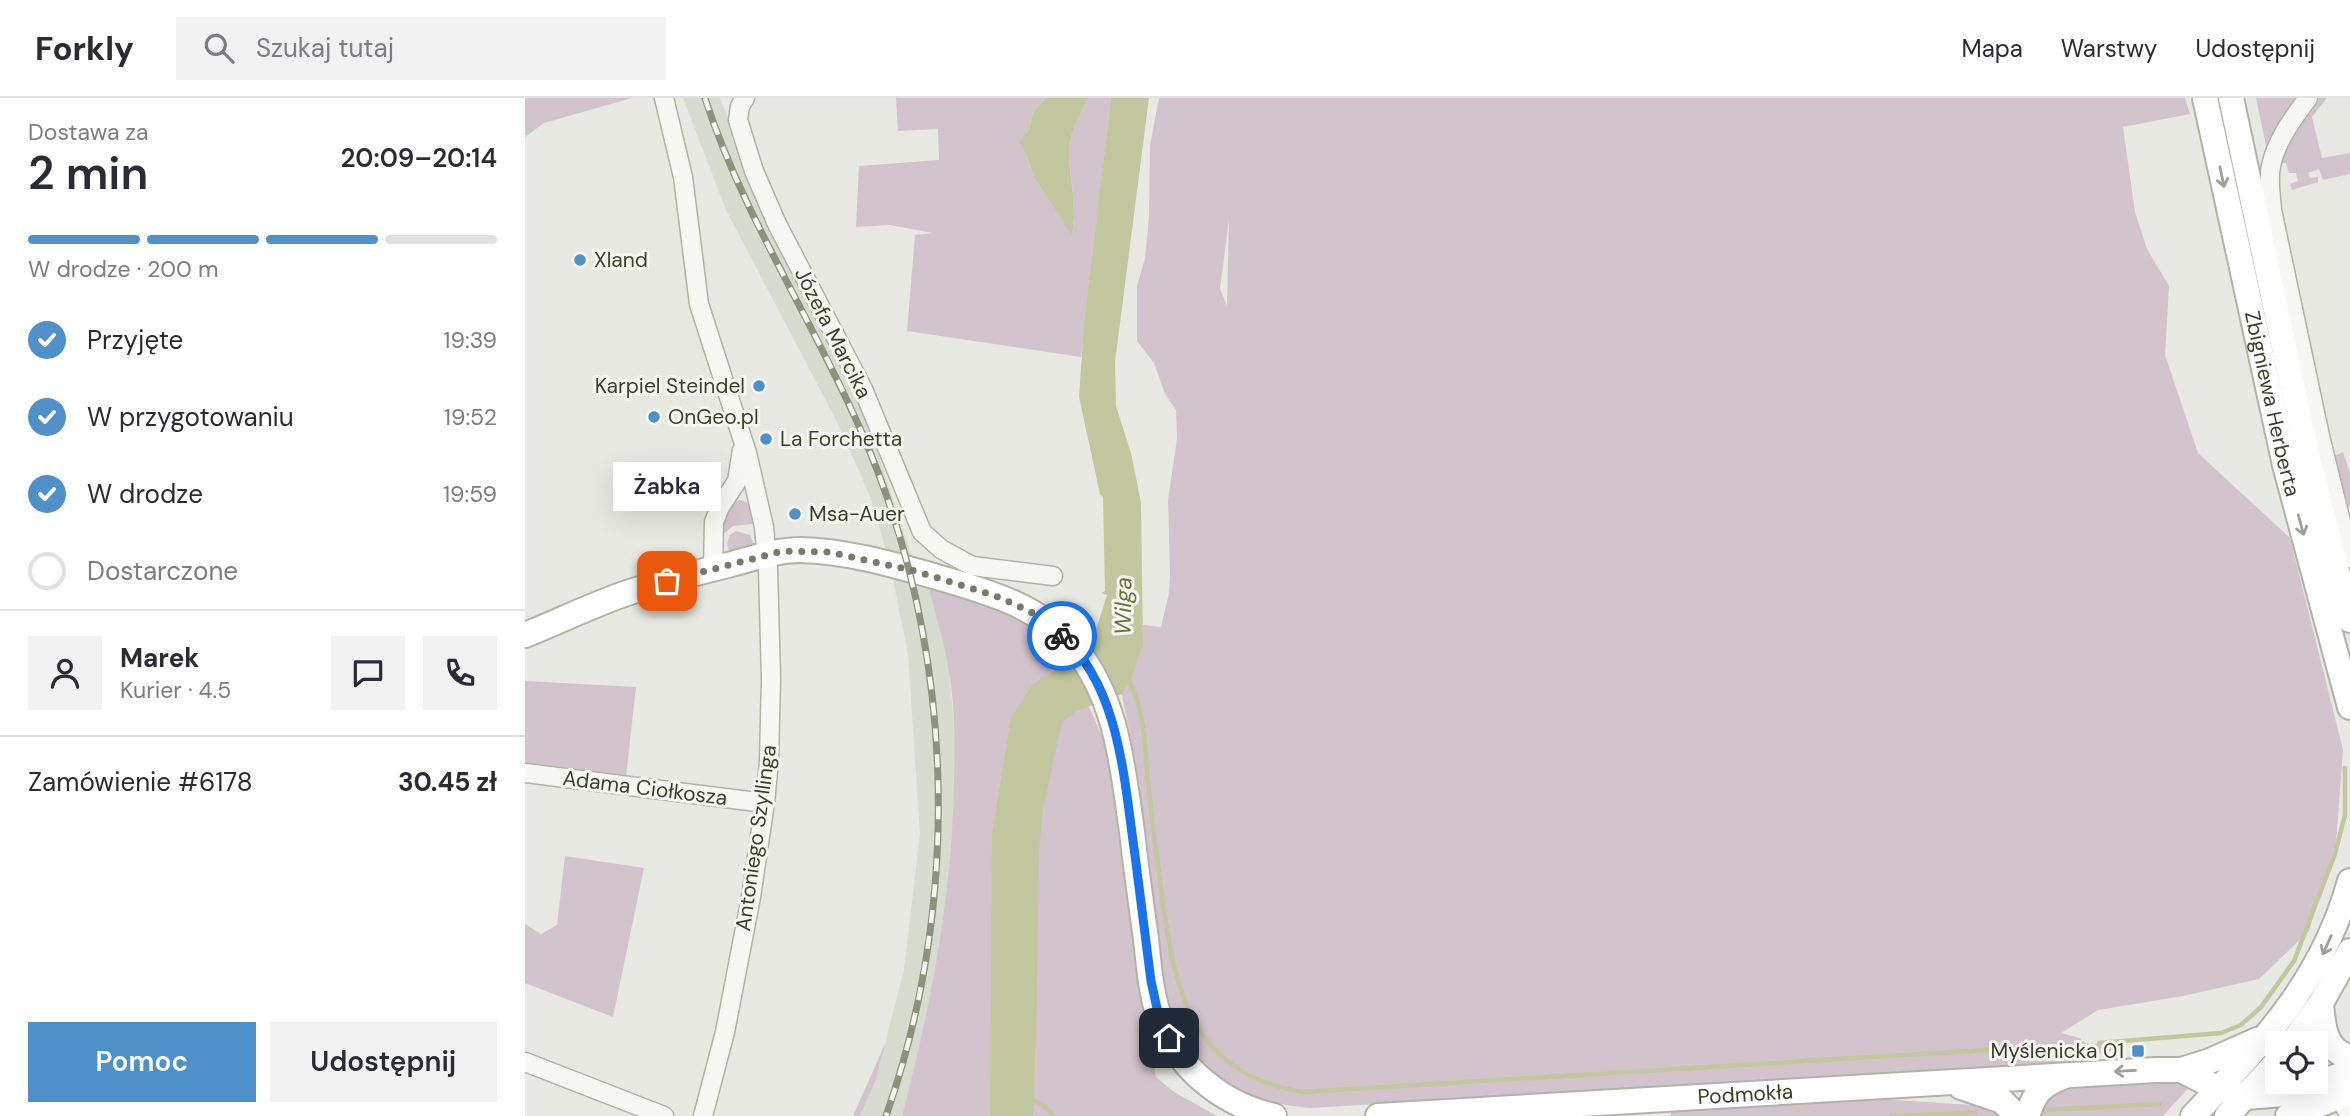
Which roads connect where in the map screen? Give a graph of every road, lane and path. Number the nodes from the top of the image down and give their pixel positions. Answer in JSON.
{"nodes":[{"id":1,"x":664,"y":98,"type":"edge"},
{"id":2,"x":745,"y":98,"type":"edge"},
{"id":3,"x":2204,"y":98,"type":"edge"},
{"id":4,"x":2231,"y":98,"type":"edge"},
{"id":5,"x":2308,"y":98,"type":"edge"},
{"id":6,"x":741,"y":436,"type":"junction"},
{"id":7,"x":731,"y":493,"type":"junction"},
{"id":8,"x":758,"y":500,"type":"junction"},
{"id":9,"x":2344,"y":513,"type":"edge"},
{"id":10,"x":766,"y":555,"type":"junction"},
{"id":11,"x":2350,"y":558,"type":"edge"},
{"id":12,"x":713,"y":569,"type":"junction"},
{"id":13,"x":969,"y":576,"type":"junction"},
{"id":14,"x":1053,"y":576,"type":"dead end"},
{"id":15,"x":2350,"y":620,"type":"edge"},
{"id":16,"x":525,"y":635,"type":"edge"},
{"id":17,"x":2350,"y":707,"type":"edge"},
{"id":18,"x":525,"y":772,"type":"edge"},
{"id":19,"x":765,"y":803,"type":"junction"},
{"id":20,"x":2350,"y":881,"type":"edge"},
{"id":21,"x":2350,"y":951,"type":"edge"},
{"id":22,"x":2321,"y":1003,"type":"junction"},
{"id":23,"x":2270,"y":1031,"type":"edge"},
{"id":24,"x":2301,"y":1031,"type":"edge"},
{"id":25,"x":2265,"y":1036,"type":"edge"},
{"id":26,"x":2265,"y":1037,"type":"edge"},
{"id":27,"x":2350,"y":1057,"type":"edge"},
{"id":28,"x":525,"y":1062,"type":"edge"},
{"id":29,"x":2181,"y":1070,"type":"junction"},
{"id":30,"x":2350,"y":1072,"type":"edge"},
{"id":31,"x":2069,"y":1074,"type":"junction"},
{"id":32,"x":2265,"y":1076,"type":"edge"},
{"id":33,"x":1944,"y":1082,"type":"junction"},
{"id":34,"x":2219,"y":1089,"type":"junction"},
{"id":35,"x":2246,"y":1097,"type":"junction"},
{"id":36,"x":2346,"y":1102,"type":"edge"},
{"id":37,"x":664,"y":1116,"type":"edge"},
{"id":38,"x":703,"y":1116,"type":"edge"},
{"id":39,"x":1274,"y":1116,"type":"edge"},
{"id":40,"x":1378,"y":1116,"type":"edge"},
{"id":41,"x":2017,"y":1116,"type":"edge"},
{"id":42,"x":2027,"y":1116,"type":"edge"},
{"id":43,"x":2193,"y":1116,"type":"edge"},
{"id":44,"x":2227,"y":1116,"type":"edge"},
{"id":45,"x":2288,"y":1116,"type":"edge"}],
"edges":[{"from":1,"to":6,"type":"street"},
{"from":2,"to":13,"type":"street","name":"Józefa Marcika"},
{"from":3,"to":17,"type":"street","name":"Zbigniewa Herberta","one_way":true},
{"from":4,"to":15,"type":"street","name":"Zbigniewa Herberta"},
{"from":5,"to":9,"type":"street"},
{"from":6,"to":7,"type":"street"},
{"from":6,"to":8,"type":"street"},
{"from":7,"to":8,"type":"street"},
{"from":7,"to":12,"type":"street"},
{"from":8,"to":10,"type":"street"},
{"from":9,"to":11,"type":"street"},
{"from":10,"to":12,"type":"street"},
{"from":10,"to":13,"type":"street"},
{"from":10,"to":19,"type":"street","name":"Antoniego Szyllinga"},
{"from":12,"to":16,"type":"street"},
{"from":13,"to":14,"type":"street"},
{"from":13,"to":39,"type":"street"},
{"from":18,"to":19,"type":"street","name":"Adama Ciołkosza"},
{"from":19,"to":38,"type":"street","name":"Antoniego Szyllinga"},
{"from":20,"to":23,"type":"street","one_way":true},
{"from":21,"to":22,"type":"street"},
{"from":22,"to":24,"type":"street"},
{"from":22,"to":27,"type":"street"},
{"from":25,"to":29,"type":"street"},
{"from":26,"to":34,"type":"street"},
{"from":28,"to":37,"type":"street"},
{"from":29,"to":31,"type":"street","name":"Podmokła","one_way":true},
{"from":29,"to":34,"type":"street","name":"Podmokła"},
{"from":30,"to":35,"type":"street"},
{"from":31,"to":33,"type":"street","name":"Podmokła"},
{"from":31,"to":42,"type":"street"},
{"from":32,"to":35,"type":"street"},
{"from":33,"to":40,"type":"street","name":"Podmokła"},
{"from":33,"to":41,"type":"street","name":"Podmokła"},
{"from":34,"to":35,"type":"street","name":"Podmokła"},
{"from":34,"to":43,"type":"street"},
{"from":35,"to":44,"type":"street"},
{"from":36,"to":45,"type":"street"}]}
